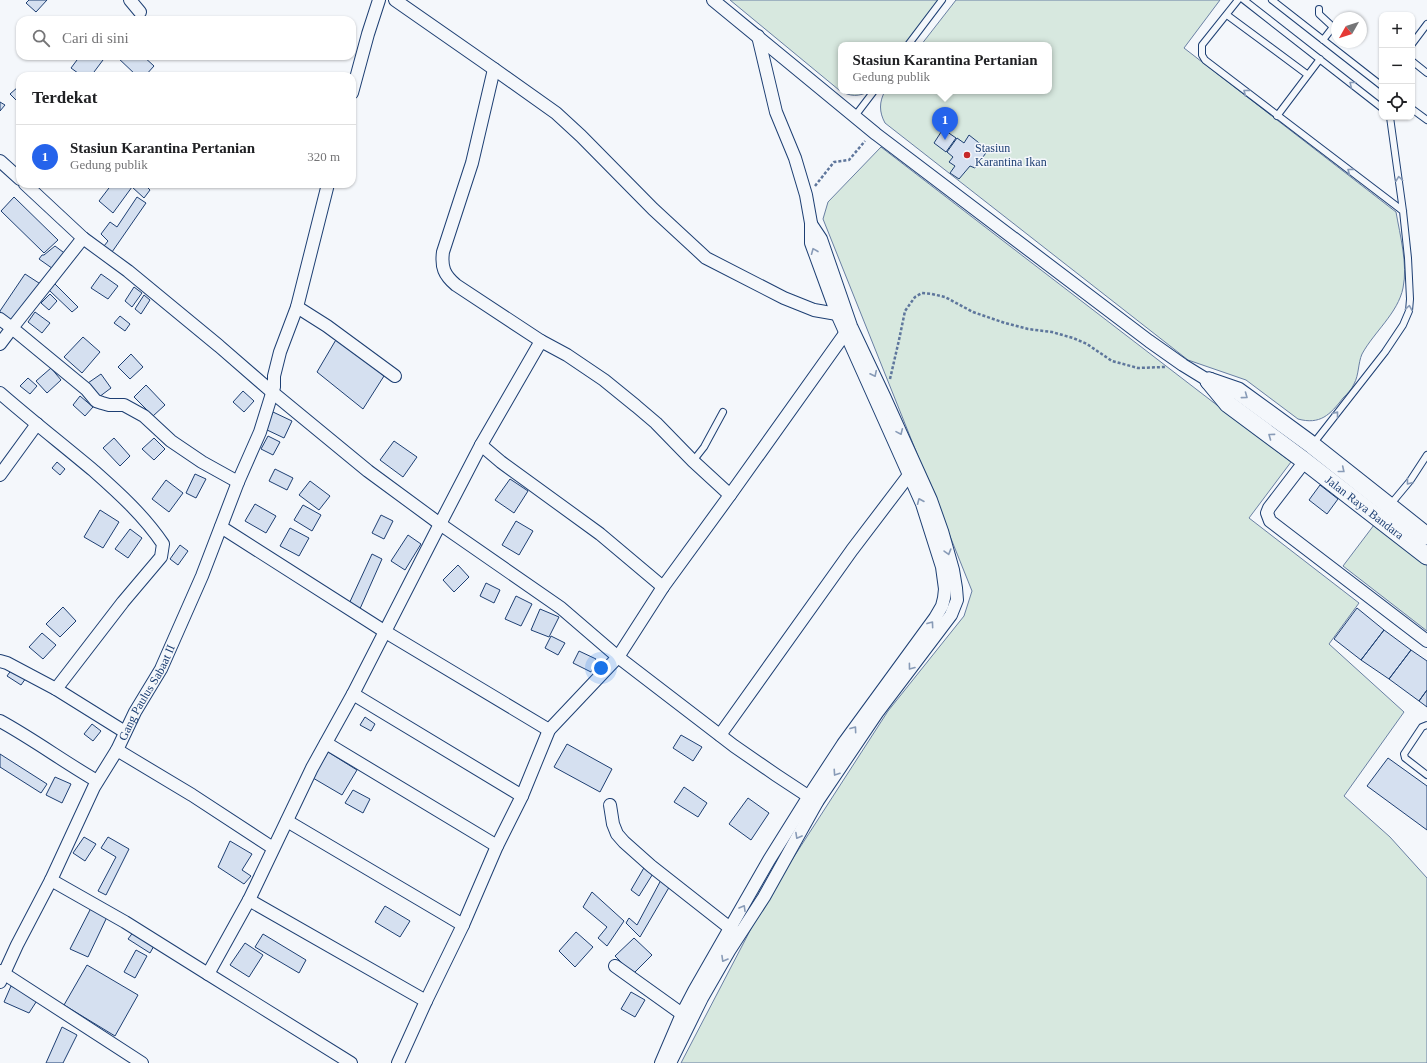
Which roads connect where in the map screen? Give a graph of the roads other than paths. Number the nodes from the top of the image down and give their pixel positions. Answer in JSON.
{"nodes":[{"id":1,"x":130,"y":0,"type":"edge"},
{"id":2,"x":379,"y":0,"type":"edge"},
{"id":3,"x":395,"y":0,"type":"edge"},
{"id":4,"x":713,"y":0,"type":"edge"},
{"id":5,"x":942,"y":0,"type":"edge"},
{"id":6,"x":1238,"y":0,"type":"edge"},
{"id":7,"x":1244,"y":0,"type":"edge"},
{"id":8,"x":1272,"y":0,"type":"edge"},
{"id":9,"x":1281,"y":3,"type":"edge"},
{"id":10,"x":1319,"y":9,"type":"dead end"},
{"id":11,"x":140,"y":12,"type":"dead end"},
{"id":12,"x":1227,"y":15,"type":"junction"},
{"id":13,"x":1331,"y":24,"type":"edge"},
{"id":14,"x":1427,"y":24,"type":"edge"},
{"id":15,"x":1331,"y":32,"type":"edge"},
{"id":16,"x":758,"y":36,"type":"junction"},
{"id":17,"x":1323,"y":40,"type":"junction"},
{"id":18,"x":1415,"y":40,"type":"edge"},
{"id":19,"x":910,"y":42,"type":"edge"},
{"id":20,"x":1320,"y":59,"type":"junction"},
{"id":21,"x":1415,"y":63,"type":"edge"},
{"id":22,"x":494,"y":69,"type":"junction"},
{"id":23,"x":1427,"y":73,"type":"edge"},
{"id":24,"x":1308,"y":75,"type":"junction"},
{"id":25,"x":356,"y":78,"type":"edge"},
{"id":26,"x":1381,"y":84,"type":"edge"},
{"id":27,"x":872,"y":94,"type":"edge"},
{"id":28,"x":1379,"y":106,"type":"edge"},
{"id":29,"x":1415,"y":111,"type":"edge"},
{"id":30,"x":855,"y":116,"type":"junction"},
{"id":31,"x":1277,"y":116,"type":"junction"},
{"id":32,"x":1390,"y":120,"type":"edge"},
{"id":33,"x":1427,"y":120,"type":"edge"},
{"id":34,"x":0,"y":161,"type":"edge"},
{"id":35,"x":16,"y":175,"type":"edge"},
{"id":36,"x":29,"y":188,"type":"edge"},
{"id":37,"x":327,"y":188,"type":"edge"},
{"id":38,"x":1403,"y":211,"type":"junction"},
{"id":39,"x":83,"y":238,"type":"junction"},
{"id":40,"x":297,"y":307,"type":"junction"},
{"id":41,"x":842,"y":314,"type":"junction"},
{"id":42,"x":0,"y":318,"type":"edge"},
{"id":43,"x":12,"y":328,"type":"junction"},
{"id":44,"x":848,"y":330,"type":"junction"},
{"id":45,"x":541,"y":341,"type":"junction"},
{"id":46,"x":0,"y":344,"type":"edge"},
{"id":47,"x":395,"y":376,"type":"dead end"},
{"id":48,"x":1209,"y":381,"type":"joint"},
{"id":49,"x":272,"y":392,"type":"junction"},
{"id":50,"x":0,"y":393,"type":"edge"},
{"id":51,"x":723,"y":412,"type":"dead end"},
{"id":52,"x":37,"y":424,"type":"junction"},
{"id":53,"x":481,"y":445,"type":"junction"},
{"id":54,"x":1307,"y":455,"type":"junction"},
{"id":55,"x":1427,"y":455,"type":"edge"},
{"id":56,"x":692,"y":462,"type":"junction"},
{"id":57,"x":0,"y":475,"type":"edge"},
{"id":58,"x":909,"y":475,"type":"junction"},
{"id":59,"x":238,"y":482,"type":"junction"},
{"id":60,"x":730,"y":495,"type":"junction"},
{"id":61,"x":1389,"y":507,"type":"junction"},
{"id":62,"x":440,"y":524,"type":"junction"},
{"id":63,"x":221,"y":527,"type":"junction"},
{"id":64,"x":1427,"y":536,"type":"edge"},
{"id":65,"x":1427,"y":556,"type":"edge"},
{"id":66,"x":663,"y":587,"type":"junction"},
{"id":67,"x":384,"y":631,"type":"junction"},
{"id":68,"x":1427,"y":641,"type":"edge"},
{"id":69,"x":618,"y":657,"type":"junction"},
{"id":70,"x":0,"y":661,"type":"edge"},
{"id":71,"x":56,"y":689,"type":"junction"},
{"id":72,"x":353,"y":694,"type":"junction"},
{"id":73,"x":0,"y":721,"type":"edge"},
{"id":74,"x":1427,"y":725,"type":"edge"},
{"id":75,"x":549,"y":730,"type":"junction"},
{"id":76,"x":125,"y":732,"type":"junction"},
{"id":77,"x":720,"y":735,"type":"junction"},
{"id":78,"x":326,"y":743,"type":"junction"},
{"id":79,"x":117,"y":750,"type":"junction"},
{"id":80,"x":1427,"y":775,"type":"edge"},
{"id":81,"x":97,"y":781,"type":"junction"},
{"id":82,"x":522,"y":796,"type":"junction"},
{"id":83,"x":813,"y":799,"type":"junction"},
{"id":84,"x":610,"y":805,"type":"dead end"},
{"id":85,"x":287,"y":821,"type":"junction"},
{"id":86,"x":497,"y":846,"type":"junction"},
{"id":87,"x":273,"y":848,"type":"junction"},
{"id":88,"x":51,"y":880,"type":"junction"},
{"id":89,"x":249,"y":900,"type":"junction"},
{"id":90,"x":463,"y":925,"type":"junction"},
{"id":91,"x":734,"y":932,"type":"junction"},
{"id":92,"x":615,"y":966,"type":"dead end"},
{"id":93,"x":208,"y":974,"type":"junction"},
{"id":94,"x":1,"y":976,"type":"edge"},
{"id":95,"x":426,"y":1001,"type":"junction"},
{"id":96,"x":682,"y":1014,"type":"junction"},
{"id":97,"x":142,"y":1063,"type":"edge"},
{"id":98,"x":351,"y":1063,"type":"edge"},
{"id":99,"x":398,"y":1063,"type":"edge"},
{"id":100,"x":661,"y":1063,"type":"edge"},
{"id":101,"x":670,"y":1063,"type":"edge"}],
"edges":[{"from":1,"to":11,"type":"street"},
{"from":2,"to":25,"type":"street"},
{"from":3,"to":22,"type":"street"},
{"from":4,"to":16,"type":"street"},
{"from":5,"to":19,"type":"lane"},
{"from":6,"to":12,"type":"lane"},
{"from":7,"to":20,"type":"lane"},
{"from":8,"to":9,"type":"lane"},
{"from":9,"to":17,"type":"lane"},
{"from":10,"to":13,"type":"lane"},
{"from":12,"to":24,"type":"lane"},
{"from":31,"to":12,"type":"lane","one_way":true},
{"from":14,"to":18,"type":"lane"},
{"from":15,"to":17,"type":"lane"},
{"from":16,"to":30,"type":"street"},
{"from":16,"to":41,"type":"street"},
{"from":17,"to":26,"type":"lane"},
{"from":20,"to":24,"type":"lane"},
{"from":28,"to":20,"type":"lane","one_way":true},
{"from":21,"to":23,"type":"lane"},
{"from":22,"to":41,"type":"street"},
{"from":22,"to":45,"type":"street"},
{"from":24,"to":31,"type":"lane"},
{"from":27,"to":30,"type":"lane"},
{"from":29,"to":33,"type":"lane"},
{"from":30,"to":48,"type":"street"},
{"from":38,"to":31,"type":"lane","one_way":true},
{"from":38,"to":32,"type":"lane","one_way":true},
{"from":34,"to":35,"type":"street"},
{"from":36,"to":39,"type":"street"},
{"from":37,"to":40,"type":"street","name":"Gang Paulus Sabaat II"},
{"from":54,"to":38,"type":"lane","one_way":true},
{"from":39,"to":43,"type":"street"},
{"from":39,"to":49,"type":"street"},
{"from":40,"to":47,"type":"street"},
{"from":40,"to":49,"type":"street","name":"Gang Paulus Sabaat II"},
{"from":41,"to":44,"type":"street"},
{"from":42,"to":43,"type":"street"},
{"from":43,"to":46,"type":"street"},
{"from":43,"to":59,"type":"street"},
{"from":44,"to":58,"type":"street"},
{"from":44,"to":60,"type":"street"},
{"from":44,"to":83,"type":"street","one_way":true},
{"from":45,"to":53,"type":"street"},
{"from":45,"to":56,"type":"street"},
{"from":48,"to":54,"type":"main road"},
{"from":49,"to":59,"type":"street","name":"Gang Paulus Sabaat II"},
{"from":49,"to":62,"type":"street"},
{"from":50,"to":52,"type":"street"},
{"from":51,"to":56,"type":"lane"},
{"from":52,"to":57,"type":"street"},
{"from":52,"to":71,"type":"street"},
{"from":53,"to":62,"type":"street"},
{"from":53,"to":66,"type":"street"},
{"from":54,"to":61,"type":"main road","name":"Jalan Raya Bandara","one_way":true},
{"from":54,"to":65,"type":"main road","name":"Jalan Raya Bandara"},
{"from":54,"to":68,"type":"street"},
{"from":55,"to":61,"type":"lane","one_way":true},
{"from":56,"to":60,"type":"street"},
{"from":58,"to":77,"type":"street"},
{"from":83,"to":58,"type":"street","one_way":true},
{"from":59,"to":63,"type":"street","name":"Gang Paulus Sabaat II"},
{"from":60,"to":66,"type":"street"},
{"from":61,"to":64,"type":"main road","name":"Jalan Raya Bandara"},
{"from":62,"to":67,"type":"street"},
{"from":62,"to":69,"type":"street"},
{"from":63,"to":67,"type":"street"},
{"from":63,"to":76,"type":"street","name":"Gang Paulus Sabaat II"},
{"from":66,"to":69,"type":"street"},
{"from":67,"to":72,"type":"street"},
{"from":67,"to":75,"type":"street"},
{"from":69,"to":75,"type":"street"},
{"from":69,"to":77,"type":"street"},
{"from":70,"to":71,"type":"street"},
{"from":71,"to":76,"type":"street"},
{"from":72,"to":78,"type":"street"},
{"from":72,"to":82,"type":"street"},
{"from":73,"to":81,"type":"street"},
{"from":74,"to":80,"type":"lane"},
{"from":75,"to":82,"type":"street"},
{"from":76,"to":79,"type":"street","name":"Gang Paulus Sabaat II"},
{"from":77,"to":83,"type":"street"},
{"from":78,"to":85,"type":"street"},
{"from":78,"to":86,"type":"street"},
{"from":79,"to":81,"type":"street","name":"Gang Paulus Sabaat II"},
{"from":79,"to":87,"type":"street"},
{"from":81,"to":88,"type":"street","name":"Gang Paulus Sabaat II"},
{"from":82,"to":86,"type":"street"},
{"from":83,"to":91,"type":"street"},
{"from":84,"to":91,"type":"street"},
{"from":85,"to":87,"type":"street"},
{"from":85,"to":90,"type":"street"},
{"from":86,"to":90,"type":"street"},
{"from":87,"to":89,"type":"street"},
{"from":88,"to":93,"type":"street"},
{"from":88,"to":94,"type":"street","name":"Gang Paulus Sabaat II"},
{"from":89,"to":93,"type":"street"},
{"from":89,"to":95,"type":"street"},
{"from":90,"to":95,"type":"street"},
{"from":91,"to":96,"type":"street"},
{"from":91,"to":101,"type":"street","one_way":true},
{"from":92,"to":96,"type":"street"},
{"from":93,"to":98,"type":"street"},
{"from":94,"to":97,"type":"street"},
{"from":95,"to":99,"type":"street"},
{"from":96,"to":100,"type":"street"}]}
